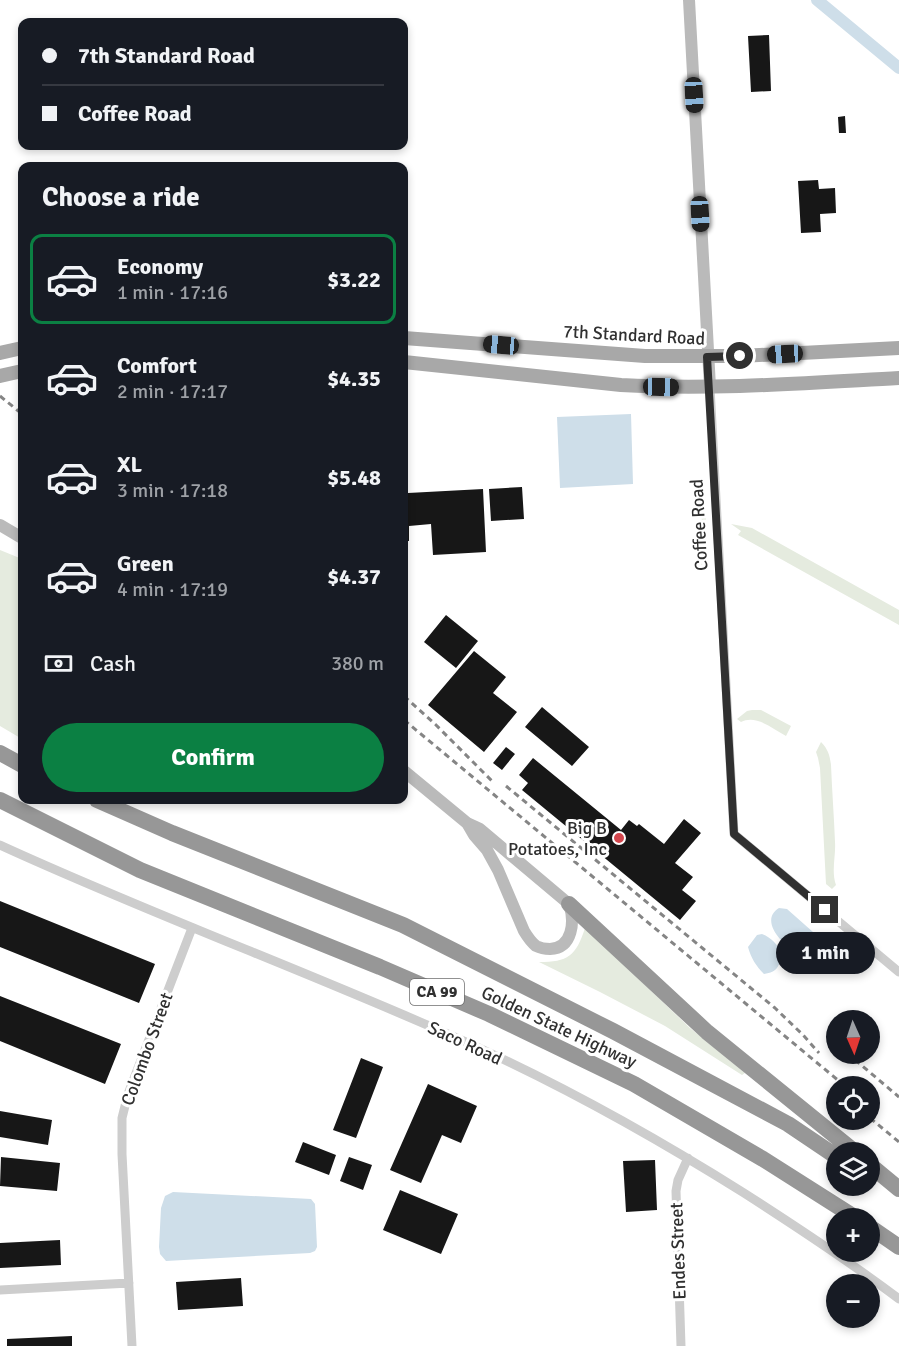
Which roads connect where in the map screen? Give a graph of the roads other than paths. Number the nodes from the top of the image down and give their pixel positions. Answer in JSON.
{"nodes":[{"id":1,"x":689,"y":0,"type":"edge"},
{"id":2,"x":408,"y":338,"type":"edge"},
{"id":3,"x":18,"y":348,"type":"edge"},
{"id":4,"x":899,"y":348,"type":"edge"},
{"id":5,"x":0,"y":353,"type":"edge"},
{"id":6,"x":707,"y":357,"type":"junction"},
{"id":7,"x":408,"y":362,"type":"edge"},
{"id":8,"x":18,"y":372,"type":"edge"},
{"id":9,"x":0,"y":376,"type":"edge"},
{"id":10,"x":899,"y":378,"type":"edge"},
{"id":11,"x":710,"y":387,"type":"junction"},
{"id":12,"x":0,"y":525,"type":"edge"},
{"id":13,"x":18,"y":536,"type":"edge"},
{"id":14,"x":0,"y":753,"type":"edge"},
{"id":15,"x":18,"y":763,"type":"edge"},
{"id":16,"x":408,"y":774,"type":"edge"},
{"id":17,"x":0,"y":800,"type":"edge"},
{"id":18,"x":106,"y":804,"type":"edge"},
{"id":19,"x":0,"y":811,"type":"edge"},
{"id":20,"x":466,"y":823,"type":"junction"},
{"id":21,"x":0,"y":845,"type":"edge"},
{"id":22,"x":140,"y":870,"type":"junction"},
{"id":23,"x":569,"y":904,"type":"junction"},
{"id":24,"x":192,"y":928,"type":"junction"},
{"id":25,"x":899,"y":972,"type":"edge"},
{"id":26,"x":843,"y":1142,"type":"edge"},
{"id":27,"x":826,"y":1150,"type":"edge"},
{"id":28,"x":688,"y":1158,"type":"junction"},
{"id":29,"x":880,"y":1173,"type":"edge"},
{"id":30,"x":880,"y":1187,"type":"edge"},
{"id":31,"x":899,"y":1189,"type":"edge"},
{"id":32,"x":899,"y":1199,"type":"edge"},
{"id":33,"x":840,"y":1208,"type":"edge"},
{"id":34,"x":880,"y":1234,"type":"edge"},
{"id":35,"x":899,"y":1247,"type":"edge"},
{"id":36,"x":129,"y":1283,"type":"junction"},
{"id":37,"x":0,"y":1290,"type":"edge"},
{"id":38,"x":899,"y":1299,"type":"edge"},
{"id":39,"x":132,"y":1346,"type":"edge"},
{"id":40,"x":681,"y":1346,"type":"edge"}],
"edges":[{"from":1,"to":6,"type":"main road","name":"Coffee Road"},
{"from":2,"to":6,"type":"main road","name":"7th Standard Road"},
{"from":3,"to":5,"type":"main road"},
{"from":4,"to":6,"type":"main road","name":"7th Standard Road"},
{"from":6,"to":11,"type":"main road","name":"Coffee Road"},
{"from":7,"to":11,"type":"main road"},
{"from":8,"to":9,"type":"main road"},
{"from":10,"to":11,"type":"main road"},
{"from":11,"to":25,"type":"street","name":"Coffee Road"},
{"from":12,"to":13,"type":"main road"},
{"from":14,"to":15,"type":"highway"},
{"from":16,"to":20,"type":"main road"},
{"from":17,"to":22,"type":"highway","name":"Golden State Highway","number":"CA 99"},
{"from":18,"to":27,"type":"highway","name":"Golden State Highway","number":"CA 99"},
{"from":19,"to":22,"type":"highway"},
{"from":20,"to":23,"type":"main road"},
{"from":20,"to":23,"type":"main road"},
{"from":21,"to":24,"type":"street","name":"Saco Road"},
{"from":22,"to":33,"type":"highway","name":"Golden State Highway","number":"CA 99"},
{"from":23,"to":26,"type":"highway"},
{"from":24,"to":28,"type":"street","name":"Saco Road"},
{"from":24,"to":36,"type":"street","name":"Colombo Street"},
{"from":28,"to":38,"type":"street","name":"Saco Road"},
{"from":28,"to":40,"type":"street","name":"Endes Street"},
{"from":29,"to":31,"type":"highway"},
{"from":30,"to":32,"type":"highway"},
{"from":34,"to":35,"type":"highway"},
{"from":36,"to":37,"type":"street"},
{"from":36,"to":39,"type":"street","name":"Colombo Street"}]}
